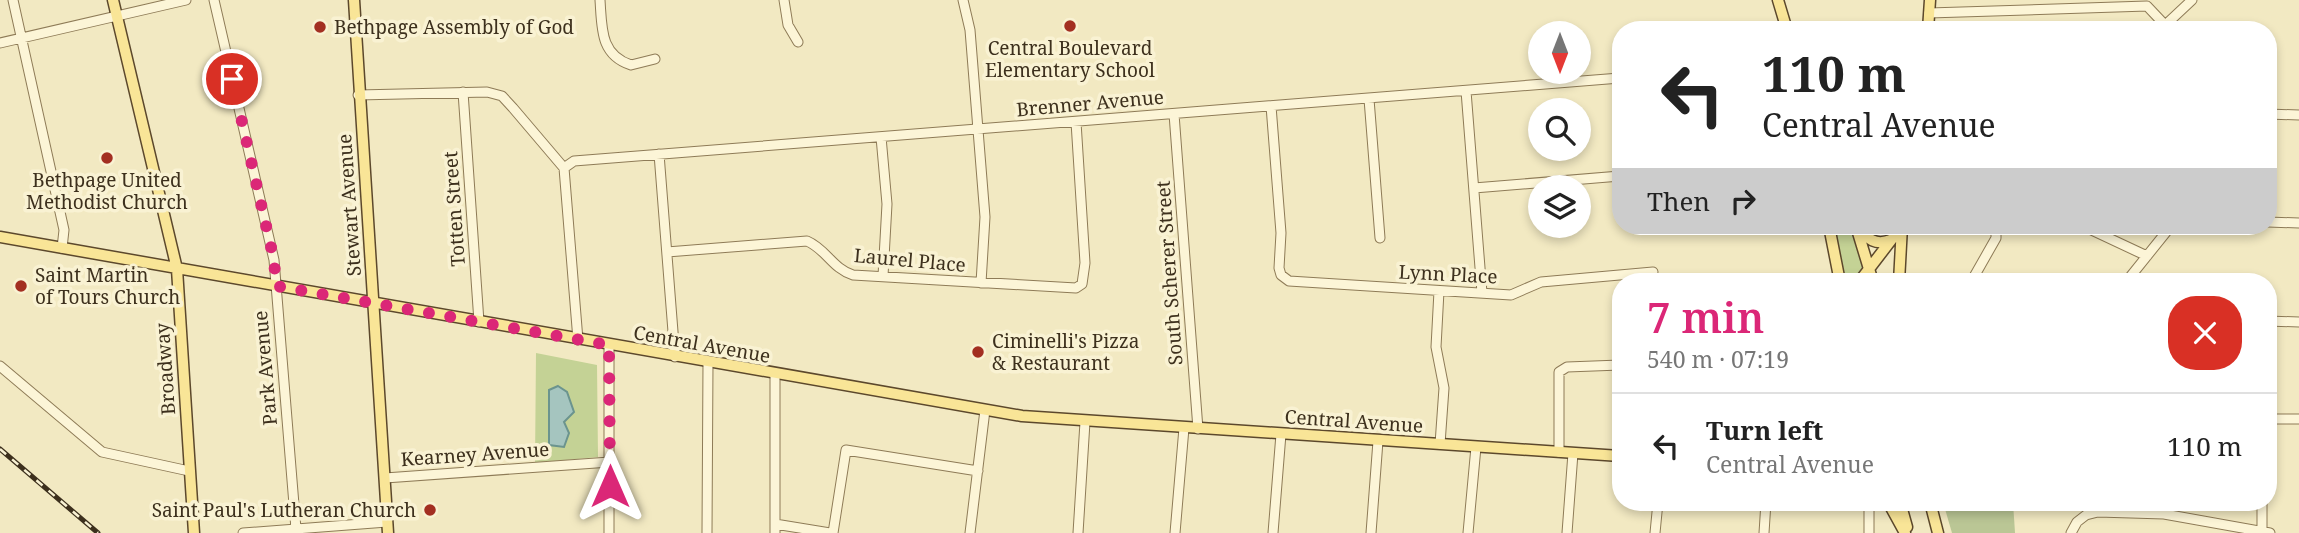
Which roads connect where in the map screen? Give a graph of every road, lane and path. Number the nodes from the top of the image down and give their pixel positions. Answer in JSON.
{"nodes":[{"id":1,"x":13,"y":0,"type":"edge"},
{"id":2,"x":113,"y":0,"type":"edge"},
{"id":3,"x":186,"y":0,"type":"edge"},
{"id":4,"x":214,"y":0,"type":"edge"},
{"id":5,"x":354,"y":0,"type":"edge"},
{"id":6,"x":600,"y":0,"type":"edge"},
{"id":7,"x":784,"y":0,"type":"edge"},
{"id":8,"x":963,"y":0,"type":"edge"},
{"id":9,"x":1778,"y":0,"type":"edge"},
{"id":10,"x":1930,"y":0,"type":"edge"},
{"id":11,"x":2192,"y":0,"type":"edge"},
{"id":12,"x":1929,"y":13,"type":"junction"},
{"id":13,"x":117,"y":16,"type":"junction"},
{"id":14,"x":1784,"y":21,"type":"edge"},
{"id":15,"x":1929,"y":21,"type":"edge"},
{"id":16,"x":2158,"y":21,"type":"edge"},
{"id":17,"x":2169,"y":21,"type":"edge"},
{"id":18,"x":22,"y":38,"type":"junction"},
{"id":19,"x":798,"y":42,"type":"dead end"},
{"id":20,"x":0,"y":43,"type":"edge"},
{"id":21,"x":655,"y":59,"type":"dead end"},
{"id":22,"x":1612,"y":79,"type":"edge"},
{"id":23,"x":1466,"y":91,"type":"junction"},
{"id":24,"x":463,"y":92,"type":"junction"},
{"id":25,"x":358,"y":95,"type":"junction"},
{"id":26,"x":1369,"y":99,"type":"junction"},
{"id":27,"x":1272,"y":106,"type":"junction"},
{"id":28,"x":1174,"y":114,"type":"junction"},
{"id":29,"x":2277,"y":114,"type":"edge"},
{"id":30,"x":2299,"y":115,"type":"edge"},
{"id":31,"x":1076,"y":122,"type":"junction"},
{"id":32,"x":979,"y":129,"type":"junction"},
{"id":33,"x":881,"y":137,"type":"junction"},
{"id":34,"x":659,"y":155,"type":"junction"},
{"id":35,"x":564,"y":168,"type":"junction"},
{"id":36,"x":1612,"y":177,"type":"edge"},
{"id":37,"x":1474,"y":188,"type":"junction"},
{"id":38,"x":2277,"y":222,"type":"edge"},
{"id":39,"x":2299,"y":223,"type":"edge"},
{"id":40,"x":1831,"y":235,"type":"edge"},
{"id":41,"x":1859,"y":235,"type":"edge"},
{"id":42,"x":1866,"y":235,"type":"edge"},
{"id":43,"x":1895,"y":235,"type":"edge"},
{"id":44,"x":1902,"y":235,"type":"edge"},
{"id":45,"x":1996,"y":235,"type":"edge"},
{"id":46,"x":2102,"y":235,"type":"edge"},
{"id":47,"x":2164,"y":235,"type":"edge"},
{"id":48,"x":0,"y":237,"type":"edge"},
{"id":49,"x":1380,"y":237,"type":"dead end"},
{"id":50,"x":1891,"y":240,"type":"junction"},
{"id":51,"x":62,"y":248,"type":"junction"},
{"id":52,"x":667,"y":252,"type":"junction"},
{"id":53,"x":2147,"y":256,"type":"junction"},
{"id":54,"x":1869,"y":266,"type":"junction"},
{"id":55,"x":177,"y":269,"type":"junction"},
{"id":56,"x":1653,"y":272,"type":"dead end"},
{"id":57,"x":1642,"y":273,"type":"edge"},
{"id":58,"x":1838,"y":273,"type":"edge"},
{"id":59,"x":1865,"y":273,"type":"edge"},
{"id":60,"x":1871,"y":273,"type":"edge"},
{"id":61,"x":1899,"y":273,"type":"edge"},
{"id":62,"x":1976,"y":273,"type":"edge"},
{"id":63,"x":2133,"y":273,"type":"edge"},
{"id":64,"x":883,"y":276,"type":"junction"},
{"id":65,"x":1612,"y":276,"type":"edge"},
{"id":66,"x":981,"y":283,"type":"junction"},
{"id":67,"x":276,"y":286,"type":"junction"},
{"id":68,"x":1439,"y":291,"type":"junction"},
{"id":69,"x":1482,"y":293,"type":"junction"},
{"id":70,"x":372,"y":304,"type":"junction"},
{"id":71,"x":2277,"y":321,"type":"edge"},
{"id":72,"x":479,"y":322,"type":"junction"},
{"id":73,"x":2299,"y":322,"type":"edge"},
{"id":74,"x":578,"y":340,"type":"junction"},
{"id":75,"x":609,"y":345,"type":"junction"},
{"id":76,"x":675,"y":357,"type":"junction"},
{"id":77,"x":708,"y":363,"type":"junction"},
{"id":78,"x":1612,"y":365,"type":"edge"},
{"id":79,"x":0,"y":366,"type":"edge"},
{"id":80,"x":775,"y":375,"type":"junction"},
{"id":81,"x":985,"y":410,"type":"junction"},
{"id":82,"x":2277,"y":419,"type":"edge"},
{"id":83,"x":2299,"y":419,"type":"edge"},
{"id":84,"x":1085,"y":422,"type":"junction"},
{"id":85,"x":1198,"y":429,"type":"junction"},
{"id":86,"x":1183,"y":434,"type":"junction"},
{"id":87,"x":1281,"y":434,"type":"junction"},
{"id":88,"x":1378,"y":440,"type":"junction"},
{"id":89,"x":1440,"y":444,"type":"junction"},
{"id":90,"x":1476,"y":447,"type":"junction"},
{"id":91,"x":1559,"y":452,"type":"junction"},
{"id":92,"x":1573,"y":453,"type":"junction"},
{"id":93,"x":1612,"y":455,"type":"edge"},
{"id":94,"x":610,"y":462,"type":"junction"},
{"id":95,"x":190,"y":471,"type":"junction"},
{"id":96,"x":978,"y":471,"type":"junction"},
{"id":97,"x":385,"y":478,"type":"junction"},
{"id":98,"x":1657,"y":511,"type":"edge"},
{"id":99,"x":1766,"y":511,"type":"edge"},
{"id":100,"x":1869,"y":511,"type":"edge"},
{"id":101,"x":1894,"y":511,"type":"edge"},
{"id":102,"x":1902,"y":511,"type":"edge"},
{"id":103,"x":1932,"y":511,"type":"edge"},
{"id":104,"x":2263,"y":511,"type":"edge"},
{"id":105,"x":388,"y":528,"type":"edge"},
{"id":106,"x":296,"y":529,"type":"junction"},
{"id":107,"x":775,"y":529,"type":"edge"},
{"id":108,"x":2266,"y":532,"type":"edge"},
{"id":109,"x":194,"y":533,"type":"edge"},
{"id":110,"x":243,"y":533,"type":"edge"},
{"id":111,"x":609,"y":533,"type":"edge"},
{"id":112,"x":707,"y":533,"type":"edge"},
{"id":113,"x":831,"y":533,"type":"edge"},
{"id":114,"x":970,"y":533,"type":"edge"},
{"id":115,"x":1078,"y":533,"type":"edge"},
{"id":116,"x":1175,"y":533,"type":"edge"},
{"id":117,"x":1273,"y":533,"type":"edge"},
{"id":118,"x":1371,"y":533,"type":"edge"},
{"id":119,"x":1468,"y":533,"type":"edge"},
{"id":120,"x":1567,"y":533,"type":"edge"},
{"id":121,"x":1655,"y":533,"type":"edge"},
{"id":122,"x":1765,"y":533,"type":"edge"},
{"id":123,"x":1869,"y":533,"type":"edge"},
{"id":124,"x":1907,"y":533,"type":"edge"},
{"id":125,"x":1938,"y":533,"type":"edge"},
{"id":126,"x":2071,"y":533,"type":"edge"}],
"edges":[{"from":1,"to":18,"type":"street"},
{"from":2,"to":13,"type":"main road","name":"Broadway"},
{"from":3,"to":13,"type":"street"},
{"from":4,"to":67,"type":"street","name":"Park Avenue"},
{"from":5,"to":25,"type":"main road","name":"Stewart Avenue"},
{"from":6,"to":21,"type":"street"},
{"from":7,"to":19,"type":"street"},
{"from":8,"to":32,"type":"street"},
{"from":9,"to":14,"type":"main road"},
{"from":10,"to":12,"type":"main road"},
{"from":11,"to":17,"type":"street"},
{"from":12,"to":15,"type":"main road"},
{"from":12,"to":16,"type":"street"},
{"from":13,"to":18,"type":"street"},
{"from":13,"to":55,"type":"main road","name":"Broadway"},
{"from":18,"to":20,"type":"street"},
{"from":18,"to":51,"type":"street"},
{"from":22,"to":23,"type":"street","name":"Brenner Avenue"},
{"from":23,"to":26,"type":"street","name":"Brenner Avenue"},
{"from":23,"to":37,"type":"street"},
{"from":24,"to":25,"type":"street"},
{"from":24,"to":35,"type":"street"},
{"from":24,"to":72,"type":"street","name":"Totten Street"},
{"from":25,"to":70,"type":"main road","name":"Stewart Avenue"},
{"from":26,"to":27,"type":"street","name":"Brenner Avenue"},
{"from":26,"to":49,"type":"street"},
{"from":27,"to":28,"type":"street","name":"Brenner Avenue"},
{"from":27,"to":68,"type":"street","name":"Lynn Place"},
{"from":28,"to":31,"type":"street","name":"Brenner Avenue"},
{"from":28,"to":85,"type":"street","name":"South Scherer Street"},
{"from":29,"to":30,"type":"street"},
{"from":31,"to":32,"type":"street","name":"Brenner Avenue"},
{"from":31,"to":66,"type":"street","name":"Laurel Place"},
{"from":32,"to":33,"type":"street","name":"Brenner Avenue"},
{"from":32,"to":66,"type":"street"},
{"from":33,"to":34,"type":"street","name":"Brenner Avenue"},
{"from":33,"to":64,"type":"street"},
{"from":34,"to":35,"type":"street","name":"Brenner Avenue"},
{"from":34,"to":52,"type":"street"},
{"from":35,"to":74,"type":"street"},
{"from":36,"to":37,"type":"street"},
{"from":37,"to":69,"type":"street"},
{"from":38,"to":39,"type":"street"},
{"from":40,"to":58,"type":"main road"},
{"from":41,"to":54,"type":"main road"},
{"from":42,"to":50,"type":"main road"},
{"from":43,"to":50,"type":"main road"},
{"from":44,"to":61,"type":"main road"},
{"from":45,"to":62,"type":"street"},
{"from":46,"to":53,"type":"street"},
{"from":47,"to":53,"type":"street"},
{"from":48,"to":51,"type":"main road","name":"Central Avenue"},
{"from":50,"to":54,"type":"main road"},
{"from":51,"to":55,"type":"main road","name":"Central Avenue"},
{"from":52,"to":64,"type":"street","name":"Laurel Place"},
{"from":52,"to":76,"type":"street"},
{"from":53,"to":63,"type":"street"},
{"from":54,"to":59,"type":"main road"},
{"from":54,"to":60,"type":"main road"},
{"from":55,"to":67,"type":"main road","name":"Central Avenue"},
{"from":55,"to":95,"type":"main road","name":"Broadway"},
{"from":56,"to":57,"type":"street","name":"Lynn Place"},
{"from":64,"to":66,"type":"street","name":"Laurel Place"},
{"from":65,"to":69,"type":"street","name":"Lynn Place"},
{"from":67,"to":70,"type":"main road","name":"Central Avenue"},
{"from":67,"to":106,"type":"street","name":"Park Avenue"},
{"from":68,"to":69,"type":"street","name":"Lynn Place"},
{"from":68,"to":89,"type":"street"},
{"from":70,"to":72,"type":"main road","name":"Central Avenue"},
{"from":70,"to":97,"type":"main road","name":"Stewart Avenue"},
{"from":71,"to":73,"type":"street"},
{"from":72,"to":74,"type":"main road","name":"Central Avenue"},
{"from":74,"to":75,"type":"main road","name":"Central Avenue"},
{"from":75,"to":76,"type":"main road","name":"Central Avenue"},
{"from":75,"to":94,"type":"street"},
{"from":76,"to":77,"type":"main road","name":"Central Avenue"},
{"from":77,"to":80,"type":"main road","name":"Central Avenue"},
{"from":77,"to":112,"type":"street"},
{"from":78,"to":91,"type":"street"},
{"from":79,"to":95,"type":"street"},
{"from":80,"to":81,"type":"main road","name":"Central Avenue"},
{"from":80,"to":107,"type":"street"},
{"from":81,"to":84,"type":"main road","name":"Central Avenue"},
{"from":81,"to":96,"type":"street"},
{"from":82,"to":83,"type":"street"},
{"from":84,"to":86,"type":"main road","name":"Central Avenue"},
{"from":84,"to":115,"type":"street"},
{"from":85,"to":86,"type":"main road","name":"Central Avenue"},
{"from":85,"to":87,"type":"main road","name":"Central Avenue"},
{"from":86,"to":116,"type":"street"},
{"from":87,"to":88,"type":"main road","name":"Central Avenue"},
{"from":87,"to":117,"type":"street"},
{"from":88,"to":89,"type":"main road","name":"Central Avenue"},
{"from":88,"to":118,"type":"street"},
{"from":89,"to":90,"type":"main road","name":"Central Avenue"},
{"from":90,"to":91,"type":"main road","name":"Central Avenue"},
{"from":90,"to":119,"type":"street"},
{"from":91,"to":92,"type":"main road","name":"Central Avenue"},
{"from":92,"to":93,"type":"main road","name":"Central Avenue"},
{"from":92,"to":120,"type":"street"},
{"from":94,"to":97,"type":"street","name":"Kearney Avenue"},
{"from":94,"to":111,"type":"street"},
{"from":95,"to":109,"type":"main road","name":"Broadway"},
{"from":96,"to":113,"type":"street"},
{"from":96,"to":114,"type":"street"},
{"from":97,"to":105,"type":"main road","name":"Stewart Avenue"},
{"from":98,"to":121,"type":"street"},
{"from":99,"to":122,"type":"street"},
{"from":100,"to":123,"type":"street"},
{"from":101,"to":124,"type":"main road"},
{"from":102,"to":124,"type":"main road"},
{"from":103,"to":125,"type":"main road"},
{"from":104,"to":108,"type":"street"},
{"from":105,"to":106,"type":"street"},
{"from":106,"to":110,"type":"street"},
{"from":107,"to":113,"type":"street"},
{"from":108,"to":126,"type":"street"}]}
